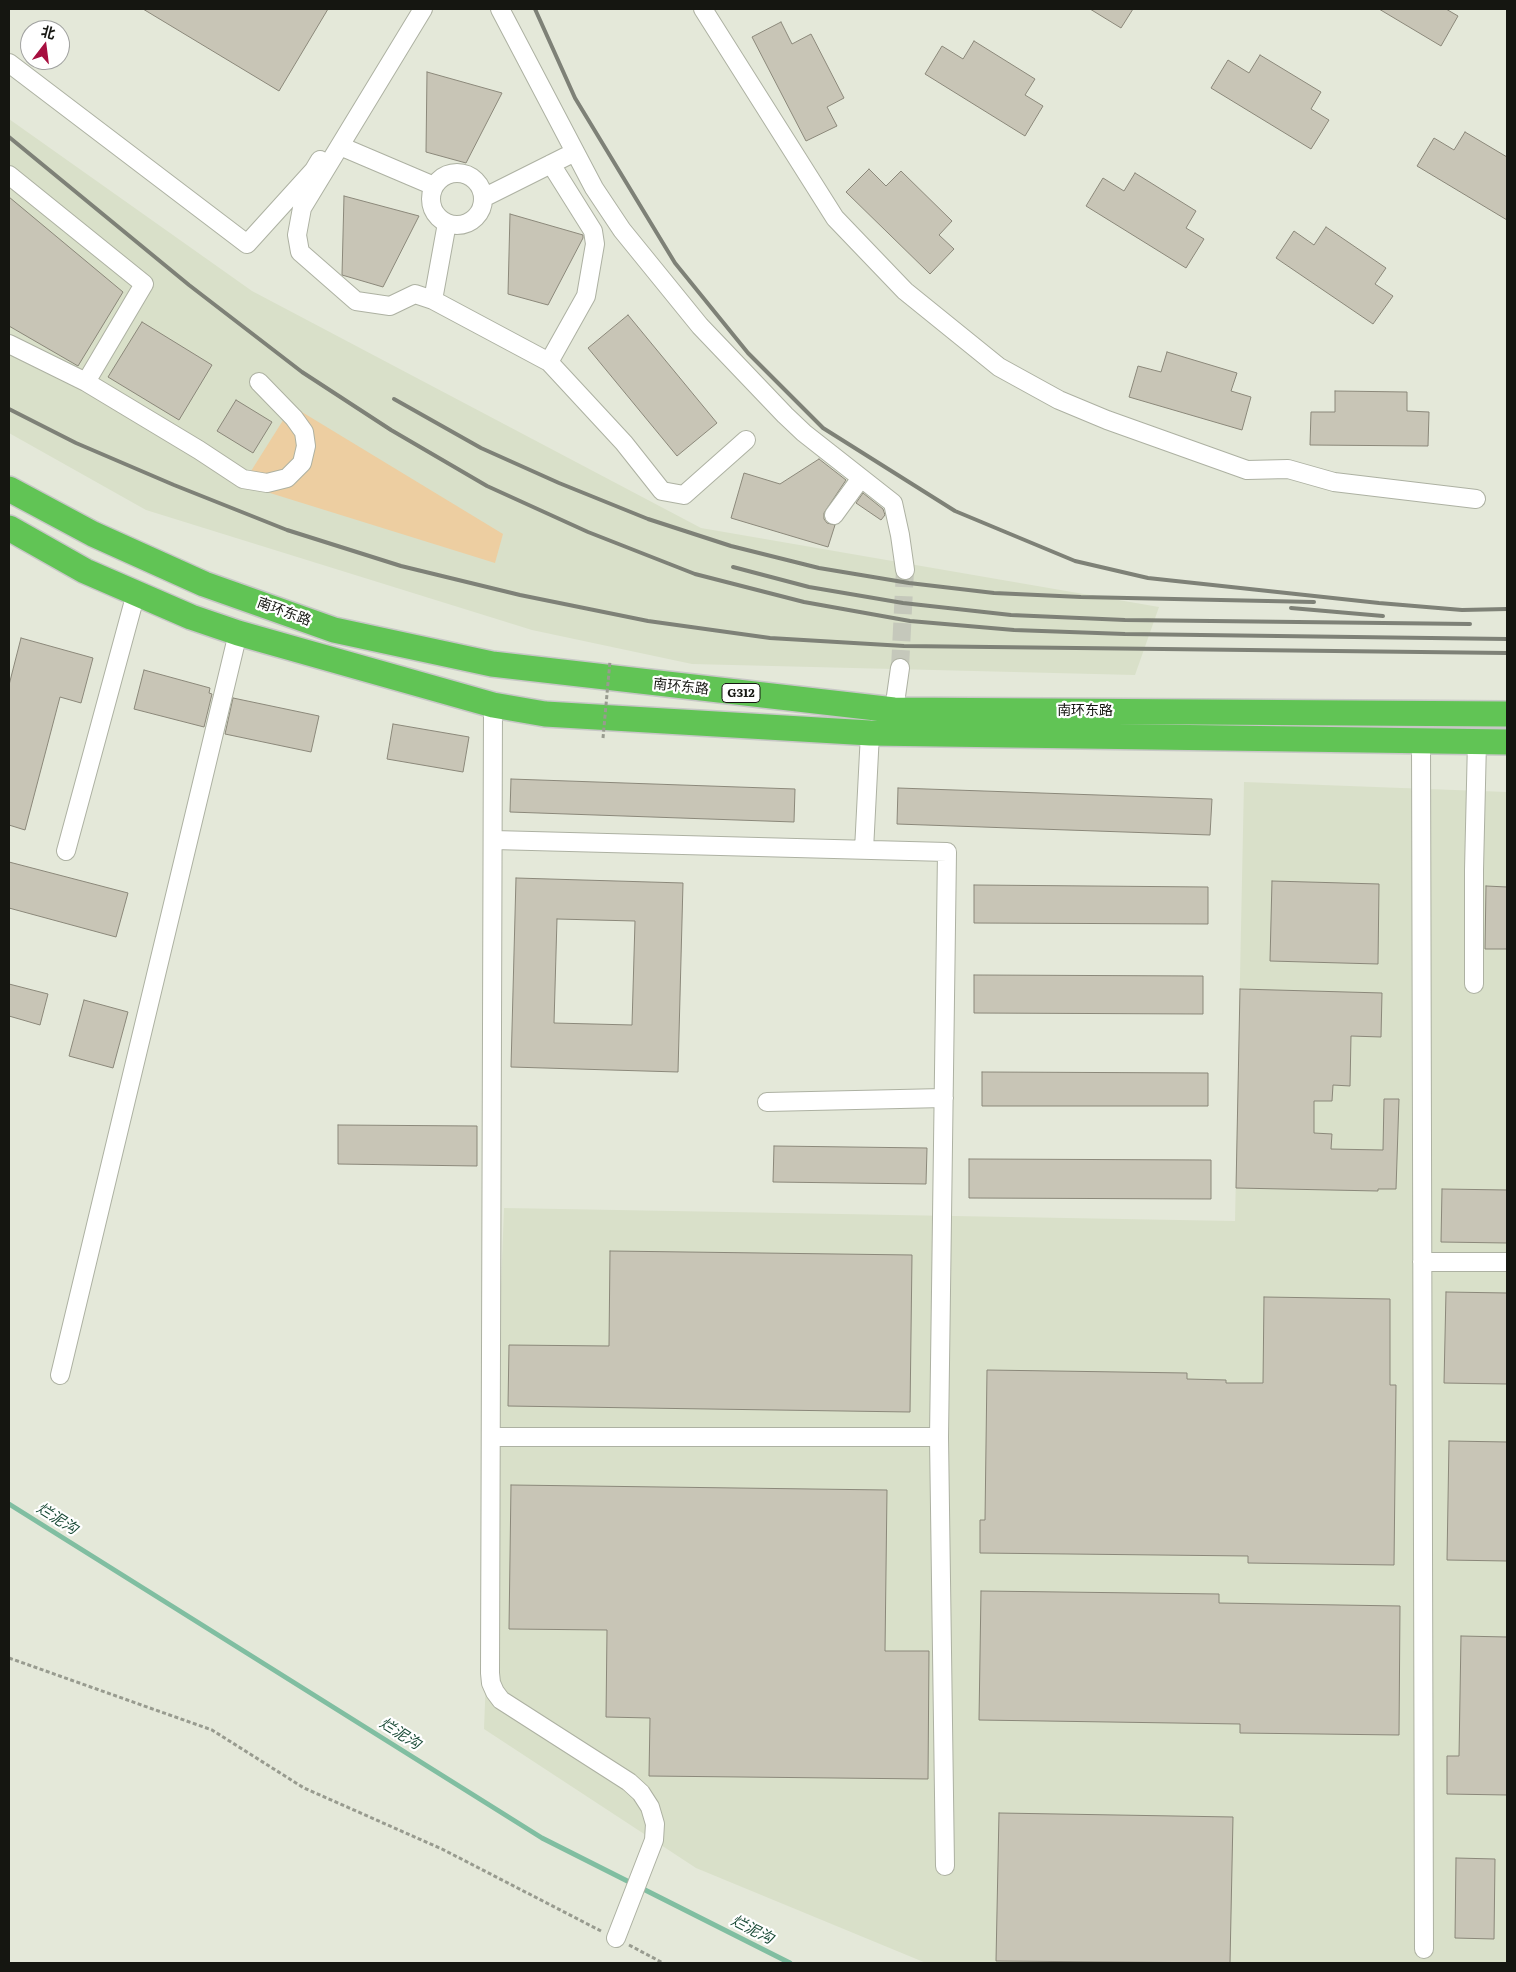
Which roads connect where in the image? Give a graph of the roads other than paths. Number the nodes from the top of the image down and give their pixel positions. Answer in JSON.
{"nodes":[{"id":1,"x":408,"y":9,"type":"edge"},
{"id":2,"x":423,"y":9,"type":"edge"},
{"id":3,"x":500,"y":9,"type":"edge"},
{"id":4,"x":703,"y":9,"type":"edge"},
{"id":5,"x":9,"y":62,"type":"edge"},
{"id":6,"x":340,"y":146,"type":"junction"},
{"id":7,"x":575,"y":152,"type":"junction"},
{"id":8,"x":552,"y":164,"type":"junction"},
{"id":9,"x":9,"y":175,"type":"edge"},
{"id":10,"x":434,"y":186,"type":"junction"},
{"id":11,"x":483,"y":198,"type":"junction"},
{"id":12,"x":446,"y":223,"type":"junction"},
{"id":13,"x":433,"y":300,"type":"junction"},
{"id":14,"x":9,"y":344,"type":"edge"},
{"id":15,"x":549,"y":362,"type":"junction"},
{"id":16,"x":86,"y":382,"type":"junction"},
{"id":17,"x":259,"y":382,"type":"dead end"},
{"id":18,"x":746,"y":440,"type":"dead end"},
{"id":19,"x":862,"y":478,"type":"junction"},
{"id":20,"x":9,"y":489,"type":"edge"},
{"id":21,"x":1476,"y":499,"type":"dead end"},
{"id":22,"x":834,"y":515,"type":"dead end"},
{"id":23,"x":9,"y":528,"type":"edge"},
{"id":24,"x":905,"y":570,"type":"tunnel mouth"},
{"id":25,"x":136,"y":593,"type":"junction"},
{"id":26,"x":238,"y":633,"type":"junction"},
{"id":27,"x":900,"y":668,"type":"tunnel mouth"},
{"id":28,"x":493,"y":705,"type":"junction"},
{"id":29,"x":894,"y":710,"type":"junction"},
{"id":30,"x":1507,"y":714,"type":"edge"},
{"id":31,"x":870,"y":733,"type":"junction"},
{"id":32,"x":1421,"y":740,"type":"junction"},
{"id":33,"x":1477,"y":741,"type":"junction"},
{"id":34,"x":1507,"y":742,"type":"edge"},
{"id":35,"x":494,"y":840,"type":"junction"},
{"id":36,"x":864,"y":850,"type":"junction"},
{"id":37,"x":66,"y":851,"type":"dead end"},
{"id":38,"x":1474,"y":984,"type":"dead end"},
{"id":39,"x":944,"y":1098,"type":"junction"},
{"id":40,"x":767,"y":1102,"type":"dead end"},
{"id":41,"x":1422,"y":1262,"type":"junction"},
{"id":42,"x":1507,"y":1262,"type":"edge"},
{"id":43,"x":60,"y":1375,"type":"dead end"},
{"id":44,"x":491,"y":1437,"type":"junction"},
{"id":45,"x":939,"y":1437,"type":"junction"},
{"id":46,"x":945,"y":1866,"type":"dead end"},
{"id":47,"x":616,"y":1938,"type":"road end"},
{"id":48,"x":1424,"y":1949,"type":"dead end"}],
"edges":[{"from":1,"to":5,"type":"street"},
{"from":2,"to":6,"type":"street"},
{"from":3,"to":7,"type":"street"},
{"from":4,"to":21,"type":"street"},
{"from":6,"to":10,"type":"street"},
{"from":6,"to":13,"type":"street"},
{"from":7,"to":8,"type":"street"},
{"from":7,"to":19,"type":"street"},
{"from":8,"to":11,"type":"street"},
{"from":8,"to":15,"type":"street"},
{"from":9,"to":16,"type":"street"},
{"from":10,"to":11,"type":"street"},
{"from":10,"to":12,"type":"street"},
{"from":11,"to":12,"type":"street"},
{"from":12,"to":13,"type":"street"},
{"from":13,"to":15,"type":"street"},
{"from":14,"to":16,"type":"street"},
{"from":15,"to":18,"type":"street"},
{"from":16,"to":17,"type":"street"},
{"from":19,"to":22,"type":"street"},
{"from":19,"to":24,"type":"street"},
{"from":20,"to":29,"type":"highway","name":"南环东路","number":"G312"},
{"from":23,"to":25,"type":"highway","name":"南环东路"},
{"from":25,"to":26,"type":"highway","name":"南环东路"},
{"from":25,"to":37,"type":"street"},
{"from":26,"to":28,"type":"highway","name":"南环东路"},
{"from":26,"to":43,"type":"street"},
{"from":27,"to":29,"type":"street"},
{"from":28,"to":31,"type":"highway","name":"南环东路"},
{"from":28,"to":35,"type":"street"},
{"from":29,"to":30,"type":"highway","name":"南环东路","number":"G312"},
{"from":31,"to":32,"type":"highway","name":"南环东路"},
{"from":31,"to":36,"type":"street"},
{"from":32,"to":33,"type":"highway","name":"南环东路"},
{"from":32,"to":41,"type":"street"},
{"from":33,"to":34,"type":"highway","name":"南环东路"},
{"from":33,"to":38,"type":"street"},
{"from":35,"to":36,"type":"street"},
{"from":35,"to":44,"type":"street"},
{"from":36,"to":39,"type":"street"},
{"from":39,"to":40,"type":"street"},
{"from":39,"to":45,"type":"street"},
{"from":41,"to":42,"type":"street"},
{"from":41,"to":48,"type":"street"},
{"from":44,"to":45,"type":"street"},
{"from":44,"to":47,"type":"street"},
{"from":45,"to":46,"type":"street"}]}
